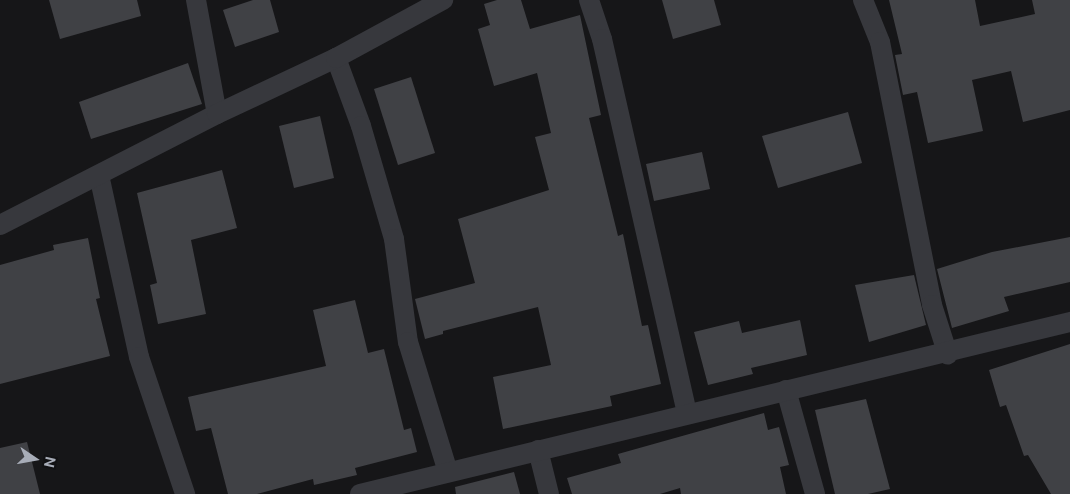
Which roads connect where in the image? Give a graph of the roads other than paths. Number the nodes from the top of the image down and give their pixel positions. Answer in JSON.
{"nodes":[{"id":1,"x":196,"y":0,"type":"edge"},
{"id":2,"x":443,"y":0,"type":"edge"},
{"id":3,"x":589,"y":0,"type":"edge"},
{"id":4,"x":863,"y":0,"type":"edge"},
{"id":5,"x":336,"y":58,"type":"junction"},
{"id":6,"x":217,"y":114,"type":"junction"},
{"id":7,"x":99,"y":175,"type":"junction"},
{"id":8,"x":0,"y":225,"type":"edge"},
{"id":9,"x":1070,"y":322,"type":"edge"},
{"id":10,"x":948,"y":355,"type":"junction"},
{"id":11,"x":786,"y":390,"type":"junction"},
{"id":12,"x":687,"y":413,"type":"junction"},
{"id":13,"x":538,"y":450,"type":"junction"},
{"id":14,"x":448,"y":472,"type":"junction"},
{"id":15,"x":185,"y":494,"type":"edge"},
{"id":16,"x":360,"y":494,"type":"edge"},
{"id":17,"x":549,"y":494,"type":"edge"},
{"id":18,"x":815,"y":494,"type":"edge"}],
"edges":[{"from":1,"to":6,"type":"street"},
{"from":2,"to":5,"type":"street"},
{"from":3,"to":12,"type":"street"},
{"from":4,"to":10,"type":"street"},
{"from":5,"to":6,"type":"street"},
{"from":5,"to":14,"type":"street"},
{"from":6,"to":7,"type":"street"},
{"from":7,"to":8,"type":"street"},
{"from":7,"to":15,"type":"street"},
{"from":9,"to":10,"type":"street"},
{"from":10,"to":11,"type":"street"},
{"from":11,"to":12,"type":"street"},
{"from":11,"to":18,"type":"street"},
{"from":12,"to":13,"type":"street"},
{"from":13,"to":14,"type":"street"},
{"from":13,"to":17,"type":"street"},
{"from":14,"to":16,"type":"street"}]}
